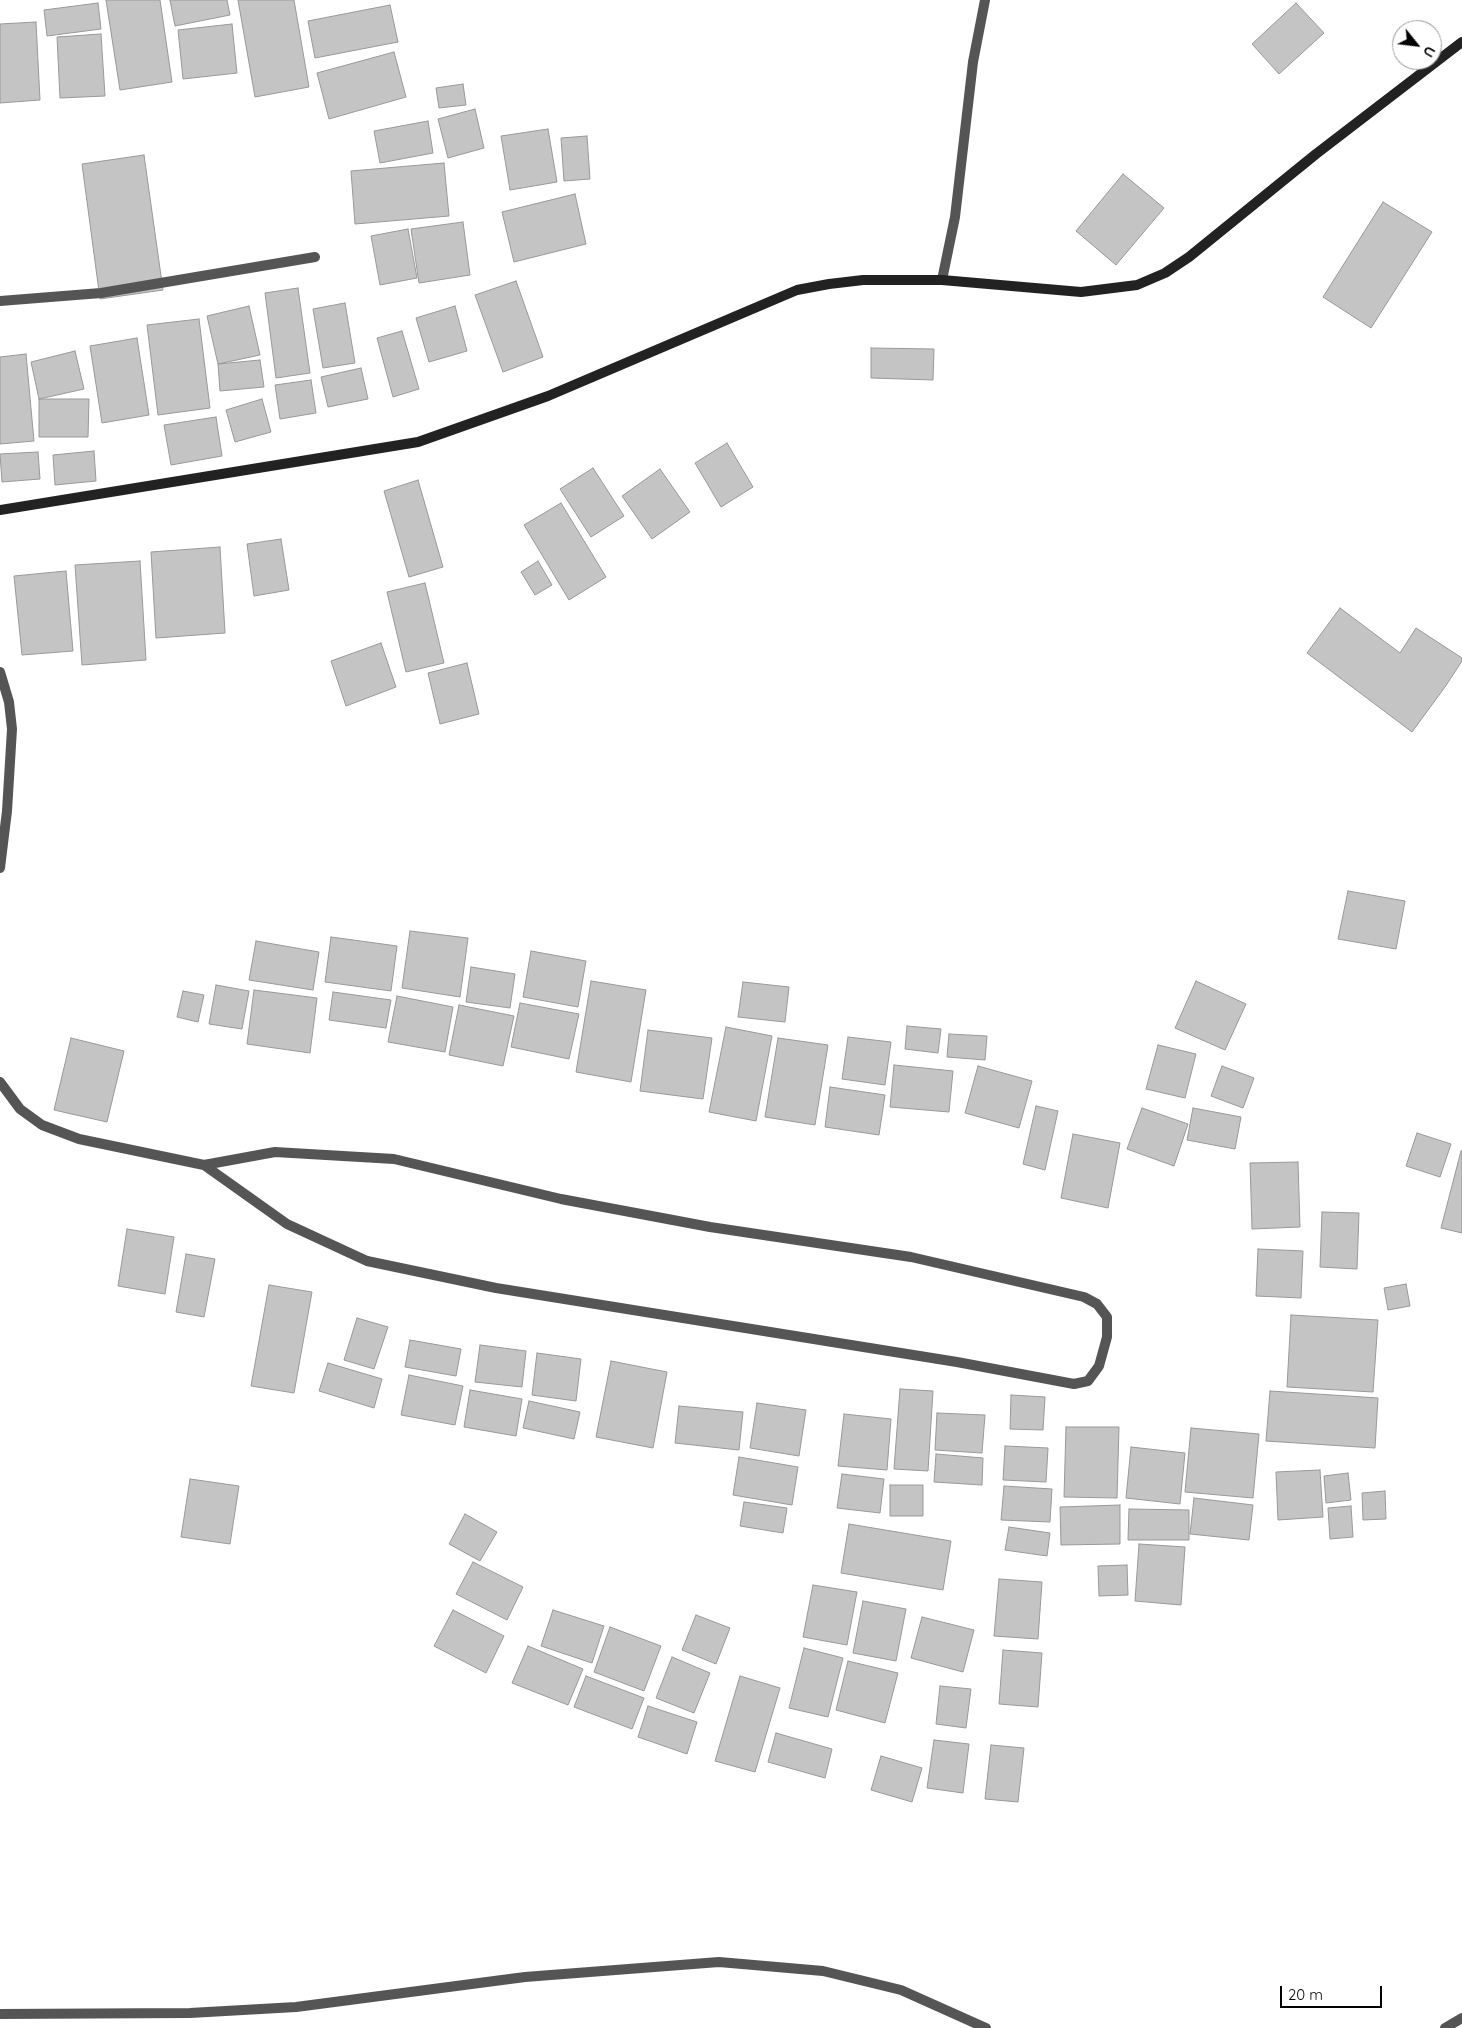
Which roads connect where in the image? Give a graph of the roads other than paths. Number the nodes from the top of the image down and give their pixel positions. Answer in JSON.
{"nodes":[{"id":1,"x":985,"y":0,"type":"edge"},
{"id":2,"x":1462,"y":42,"type":"edge"},
{"id":3,"x":315,"y":257,"type":"dead end"},
{"id":4,"x":942,"y":280,"type":"junction"},
{"id":5,"x":0,"y":301,"type":"edge"},
{"id":6,"x":0,"y":510,"type":"edge"},
{"id":7,"x":0,"y":672,"type":"edge"},
{"id":8,"x":0,"y":868,"type":"edge"},
{"id":9,"x":0,"y":1082,"type":"edge"},
{"id":10,"x":204,"y":1165,"type":"junction"},
{"id":11,"x":0,"y":2014,"type":"edge"},
{"id":12,"x":1462,"y":2018,"type":"edge"},
{"id":13,"x":986,"y":2028,"type":"edge"},
{"id":14,"x":1445,"y":2028,"type":"edge"}],
"edges":[{"from":1,"to":4,"type":"street"},
{"from":2,"to":4,"type":"street"},
{"from":3,"to":5,"type":"street"},
{"from":4,"to":6,"type":"street"},
{"from":7,"to":8,"type":"street"},
{"from":9,"to":10,"type":"street"},
{"from":10,"to":10,"type":"street"},
{"from":11,"to":13,"type":"street"},
{"from":12,"to":14,"type":"street"}]}
